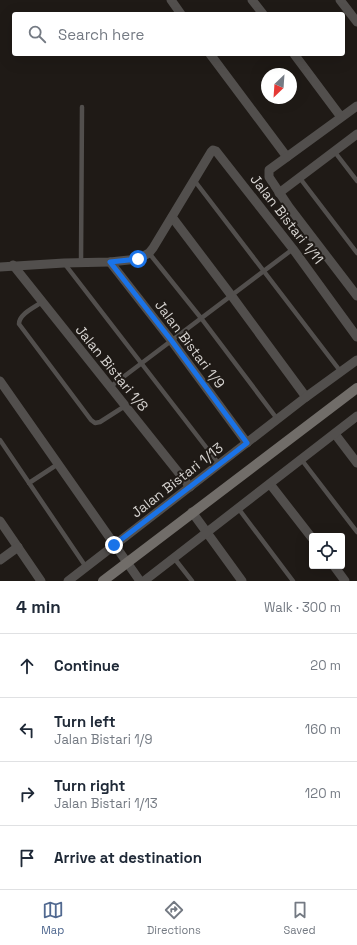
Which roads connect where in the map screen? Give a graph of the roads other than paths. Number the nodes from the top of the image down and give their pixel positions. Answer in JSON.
{"nodes":[{"id":1,"x":171,"y":0,"type":"edge"},
{"id":2,"x":252,"y":0,"type":"edge"},
{"id":3,"x":340,"y":0,"type":"edge"},
{"id":4,"x":180,"y":12,"type":"edge"},
{"id":5,"x":261,"y":12,"type":"edge"},
{"id":6,"x":357,"y":22,"type":"edge"},
{"id":7,"x":211,"y":56,"type":"edge"},
{"id":8,"x":295,"y":56,"type":"edge"},
{"id":9,"x":357,"y":106,"type":"edge"},
{"id":10,"x":82,"y":107,"type":"dead end"},
{"id":11,"x":341,"y":117,"type":"junction"},
{"id":12,"x":357,"y":134,"type":"edge"},
{"id":13,"x":334,"y":150,"type":"junction"},
{"id":14,"x":287,"y":157,"type":"junction"},
{"id":15,"x":299,"y":177,"type":"junction"},
{"id":16,"x":194,"y":180,"type":"junction"},
{"id":17,"x":357,"y":181,"type":"edge"},
{"id":18,"x":279,"y":193,"type":"junction"},
{"id":19,"x":172,"y":217,"type":"junction"},
{"id":20,"x":294,"y":249,"type":"junction"},
{"id":21,"x":357,"y":252,"type":"edge"},
{"id":22,"x":149,"y":253,"type":"junction"},
{"id":23,"x":110,"y":262,"type":"junction"},
{"id":24,"x":64,"y":263,"type":"junction"},
{"id":25,"x":81,"y":263,"type":"junction"},
{"id":26,"x":13,"y":265,"type":"junction"},
{"id":27,"x":0,"y":267,"type":"edge"},
{"id":28,"x":264,"y":271,"type":"junction"},
{"id":29,"x":231,"y":295,"type":"junction"},
{"id":30,"x":357,"y":296,"type":"edge"},
{"id":31,"x":42,"y":302,"type":"junction"},
{"id":32,"x":201,"y":318,"type":"junction"},
{"id":33,"x":357,"y":337,"type":"edge"},
{"id":34,"x":171,"y":340,"type":"junction"},
{"id":35,"x":357,"y":360,"type":"edge"},
{"id":36,"x":140,"y":364,"type":"junction"},
{"id":37,"x":341,"y":372,"type":"junction"},
{"id":38,"x":0,"y":380,"type":"edge"},
{"id":39,"x":110,"y":387,"type":"junction"},
{"id":40,"x":357,"y":388,"type":"edge"},
{"id":41,"x":306,"y":397,"type":"junction"},
{"id":42,"x":125,"y":406,"type":"junction"},
{"id":43,"x":357,"y":416,"type":"edge"},
{"id":44,"x":278,"y":420,"type":"junction"},
{"id":45,"x":335,"y":434,"type":"junction"},
{"id":46,"x":0,"y":440,"type":"edge"},
{"id":47,"x":247,"y":443,"type":"junction"},
{"id":48,"x":302,"y":459,"type":"junction"},
{"id":49,"x":357,"y":463,"type":"edge"},
{"id":50,"x":58,"y":464,"type":"junction"},
{"id":51,"x":219,"y":465,"type":"junction"},
{"id":52,"x":29,"y":483,"type":"junction"},
{"id":53,"x":270,"y":484,"type":"junction"},
{"id":54,"x":190,"y":487,"type":"junction"},
{"id":55,"x":238,"y":508,"type":"junction"},
{"id":56,"x":192,"y":512,"type":"junction"},
{"id":57,"x":0,"y":521,"type":"edge"},
{"id":58,"x":357,"y":532,"type":"edge"},
{"id":59,"x":206,"y":533,"type":"junction"},
{"id":60,"x":309,"y":534,"type":"edge"},
{"id":61,"x":114,"y":545,"type":"junction"},
{"id":62,"x":18,"y":547,"type":"junction"},
{"id":63,"x":174,"y":558,"type":"junction"},
{"id":64,"x":0,"y":560,"type":"edge"},
{"id":65,"x":127,"y":563,"type":"junction"},
{"id":66,"x":86,"y":567,"type":"junction"},
{"id":67,"x":336,"y":569,"type":"edge"},
{"id":68,"x":42,"y":581,"type":"edge"},
{"id":69,"x":68,"y":581,"type":"edge"},
{"id":70,"x":103,"y":581,"type":"edge"},
{"id":71,"x":140,"y":581,"type":"edge"},
{"id":72,"x":144,"y":581,"type":"edge"},
{"id":73,"x":192,"y":581,"type":"edge"},
{"id":74,"x":242,"y":581,"type":"edge"},
{"id":75,"x":293,"y":581,"type":"edge"},
{"id":76,"x":345,"y":581,"type":"edge"}],
"edges":[{"from":1,"to":4,"type":"street"},
{"from":2,"to":5,"type":"street"},
{"from":3,"to":6,"type":"street"},
{"from":7,"to":14,"type":"street"},
{"from":8,"to":11,"type":"street"},
{"from":9,"to":11,"type":"street"},
{"from":10,"to":25,"type":"lane"},
{"from":11,"to":14,"type":"street"},
{"from":12,"to":13,"type":"street"},
{"from":13,"to":15,"type":"street"},
{"from":13,"to":17,"type":"lane"},
{"from":14,"to":18,"type":"street"},
{"from":15,"to":18,"type":"street"},
{"from":15,"to":21,"type":"lane"},
{"from":16,"to":19,"type":"street"},
{"from":16,"to":20,"type":"street","name":"Jalan Bistari 1/11"},
{"from":16,"to":28,"type":"lane"},
{"from":18,"to":30,"type":"street"},
{"from":19,"to":22,"type":"street"},
{"from":19,"to":29,"type":"street"},
{"from":20,"to":28,"type":"lane"},
{"from":20,"to":33,"type":"street","name":"Jalan Bistari 1/11"},
{"from":22,"to":23,"type":"street"},
{"from":22,"to":32,"type":"lane"},
{"from":23,"to":25,"type":"street"},
{"from":23,"to":34,"type":"street","name":"Jalan Bistari 1/9"},
{"from":24,"to":25,"type":"street"},
{"from":24,"to":26,"type":"street"},
{"from":24,"to":36,"type":"lane"},
{"from":26,"to":27,"type":"street"},
{"from":26,"to":31,"type":"street","name":"Jalan Bistari 1/8"},
{"from":28,"to":29,"type":"lane"},
{"from":28,"to":37,"type":"lane"},
{"from":29,"to":32,"type":"lane"},
{"from":29,"to":41,"type":"street"},
{"from":31,"to":39,"type":"street","name":"Jalan Bistari 1/8"},
{"from":31,"to":42,"type":"lane"},
{"from":32,"to":34,"type":"lane"},
{"from":32,"to":44,"type":"lane"},
{"from":34,"to":36,"type":"lane"},
{"from":34,"to":47,"type":"street","name":"Jalan Bistari 1/9"},
{"from":35,"to":37,"type":"street"},
{"from":36,"to":39,"type":"lane"},
{"from":36,"to":51,"type":"lane"},
{"from":37,"to":41,"type":"street","name":"Jalan Bistari 1/13"},
{"from":38,"to":50,"type":"street"},
{"from":39,"to":42,"type":"street","name":"Jalan Bistari 1/8"},
{"from":40,"to":56,"type":"street"},
{"from":41,"to":44,"type":"street","name":"Jalan Bistari 1/13"},
{"from":42,"to":54,"type":"street","name":"Jalan Bistari 1/8"},
{"from":43,"to":45,"type":"street"},
{"from":44,"to":47,"type":"street","name":"Jalan Bistari 1/13"},
{"from":45,"to":48,"type":"street"},
{"from":45,"to":49,"type":"street"},
{"from":46,"to":52,"type":"lane"},
{"from":47,"to":51,"type":"street","name":"Jalan Bistari 1/13"},
{"from":48,"to":53,"type":"street"},
{"from":48,"to":58,"type":"lane"},
{"from":50,"to":52,"type":"lane"},
{"from":50,"to":61,"type":"street"},
{"from":51,"to":54,"type":"street","name":"Jalan Bistari 1/13"},
{"from":52,"to":66,"type":"lane"},
{"from":53,"to":55,"type":"street"},
{"from":53,"to":60,"type":"street"},
{"from":54,"to":61,"type":"street","name":"Jalan Bistari 1/13"},
{"from":55,"to":59,"type":"street"},
{"from":55,"to":75,"type":"lane"},
{"from":56,"to":59,"type":"street"},
{"from":56,"to":65,"type":"street"},
{"from":57,"to":62,"type":"street"},
{"from":59,"to":63,"type":"street"},
{"from":59,"to":74,"type":"street"},
{"from":61,"to":65,"type":"street"},
{"from":61,"to":66,"type":"street","name":"Jalan Bistari 1/13"},
{"from":62,"to":64,"type":"street"},
{"from":62,"to":68,"type":"street"},
{"from":63,"to":72,"type":"street"},
{"from":63,"to":73,"type":"lane"},
{"from":65,"to":70,"type":"street"},
{"from":65,"to":71,"type":"street"},
{"from":66,"to":69,"type":"street","name":"Jalan Bistari 1/13"},
{"from":67,"to":76,"type":"street"}]}
